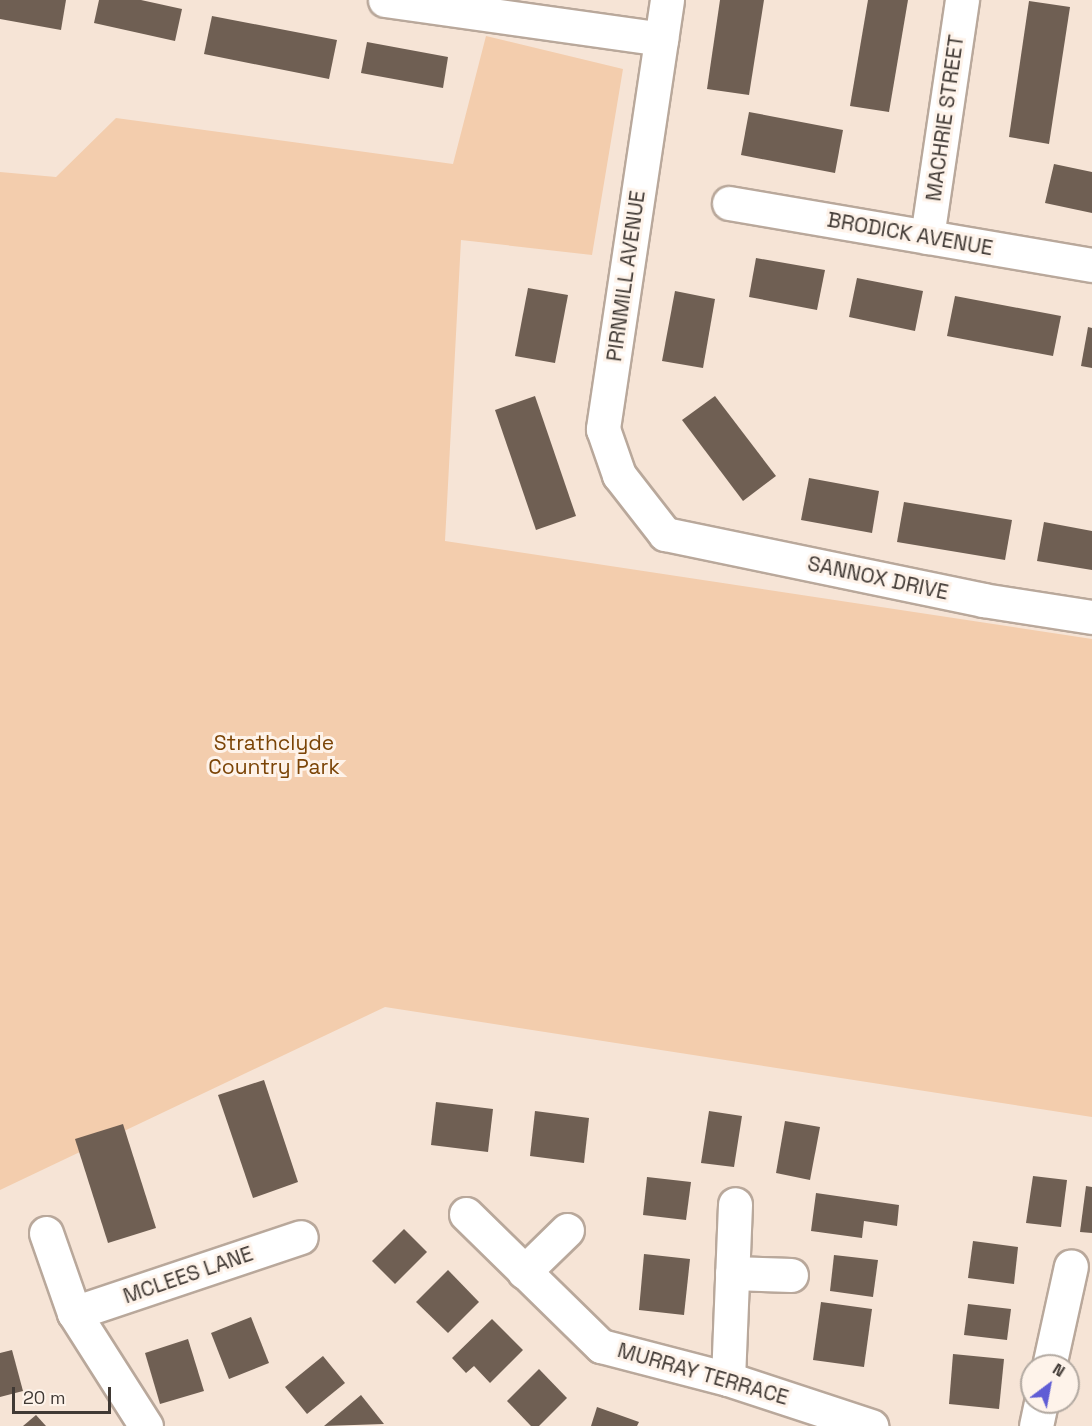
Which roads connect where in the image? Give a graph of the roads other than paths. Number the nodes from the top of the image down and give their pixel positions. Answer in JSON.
{"nodes":[{"id":1,"x":385,"y":0,"type":"edge"},
{"id":2,"x":667,"y":0,"type":"edge"},
{"id":3,"x":962,"y":0,"type":"edge"},
{"id":4,"x":661,"y":39,"type":"junction"},
{"id":5,"x":729,"y":203,"type":"dead end"},
{"id":6,"x":927,"y":237,"type":"junction"},
{"id":7,"x":1092,"y":265,"type":"edge"},
{"id":8,"x":665,"y":534,"type":"joint"},
{"id":9,"x":1092,"y":617,"type":"edge"},
{"id":10,"x":735,"y":1204,"type":"dead end"},
{"id":11,"x":466,"y":1214,"type":"dead end"},
{"id":12,"x":567,"y":1230,"type":"dead end"},
{"id":13,"x":46,"y":1233,"type":"dead end"},
{"id":14,"x":301,"y":1237,"type":"dead end"},
{"id":15,"x":1071,"y":1266,"type":"dead end"},
{"id":16,"x":524,"y":1272,"type":"junction"},
{"id":17,"x":732,"y":1273,"type":"junction"},
{"id":18,"x":790,"y":1275,"type":"dead end"},
{"id":19,"x":74,"y":1313,"type":"junction"},
{"id":20,"x":1052,"y":1354,"type":"edge"},
{"id":21,"x":728,"y":1379,"type":"junction"},
{"id":22,"x":146,"y":1426,"type":"edge"},
{"id":23,"x":871,"y":1426,"type":"edge"}],
"edges":[{"from":1,"to":4,"type":"street"},
{"from":2,"to":4,"type":"street","name":"PIRNMILL AVENUE"},
{"from":3,"to":6,"type":"street","name":"MACHRIE STREET"},
{"from":4,"to":8,"type":"street","name":"PIRNMILL AVENUE"},
{"from":5,"to":6,"type":"street","name":"BRODICK AVENUE"},
{"from":6,"to":7,"type":"street","name":"BRODICK AVENUE"},
{"from":8,"to":9,"type":"street","name":"SANNOX DRIVE"},
{"from":10,"to":17,"type":"street"},
{"from":11,"to":16,"type":"street","name":"MURRAY TERRACE"},
{"from":12,"to":16,"type":"street"},
{"from":13,"to":19,"type":"street"},
{"from":14,"to":19,"type":"street","name":"MCLEES LANE"},
{"from":15,"to":20,"type":"street"},
{"from":16,"to":21,"type":"street","name":"MURRAY TERRACE"},
{"from":17,"to":18,"type":"street"},
{"from":17,"to":21,"type":"street"},
{"from":19,"to":22,"type":"street"},
{"from":21,"to":23,"type":"street","name":"MURRAY TERRACE"}]}
